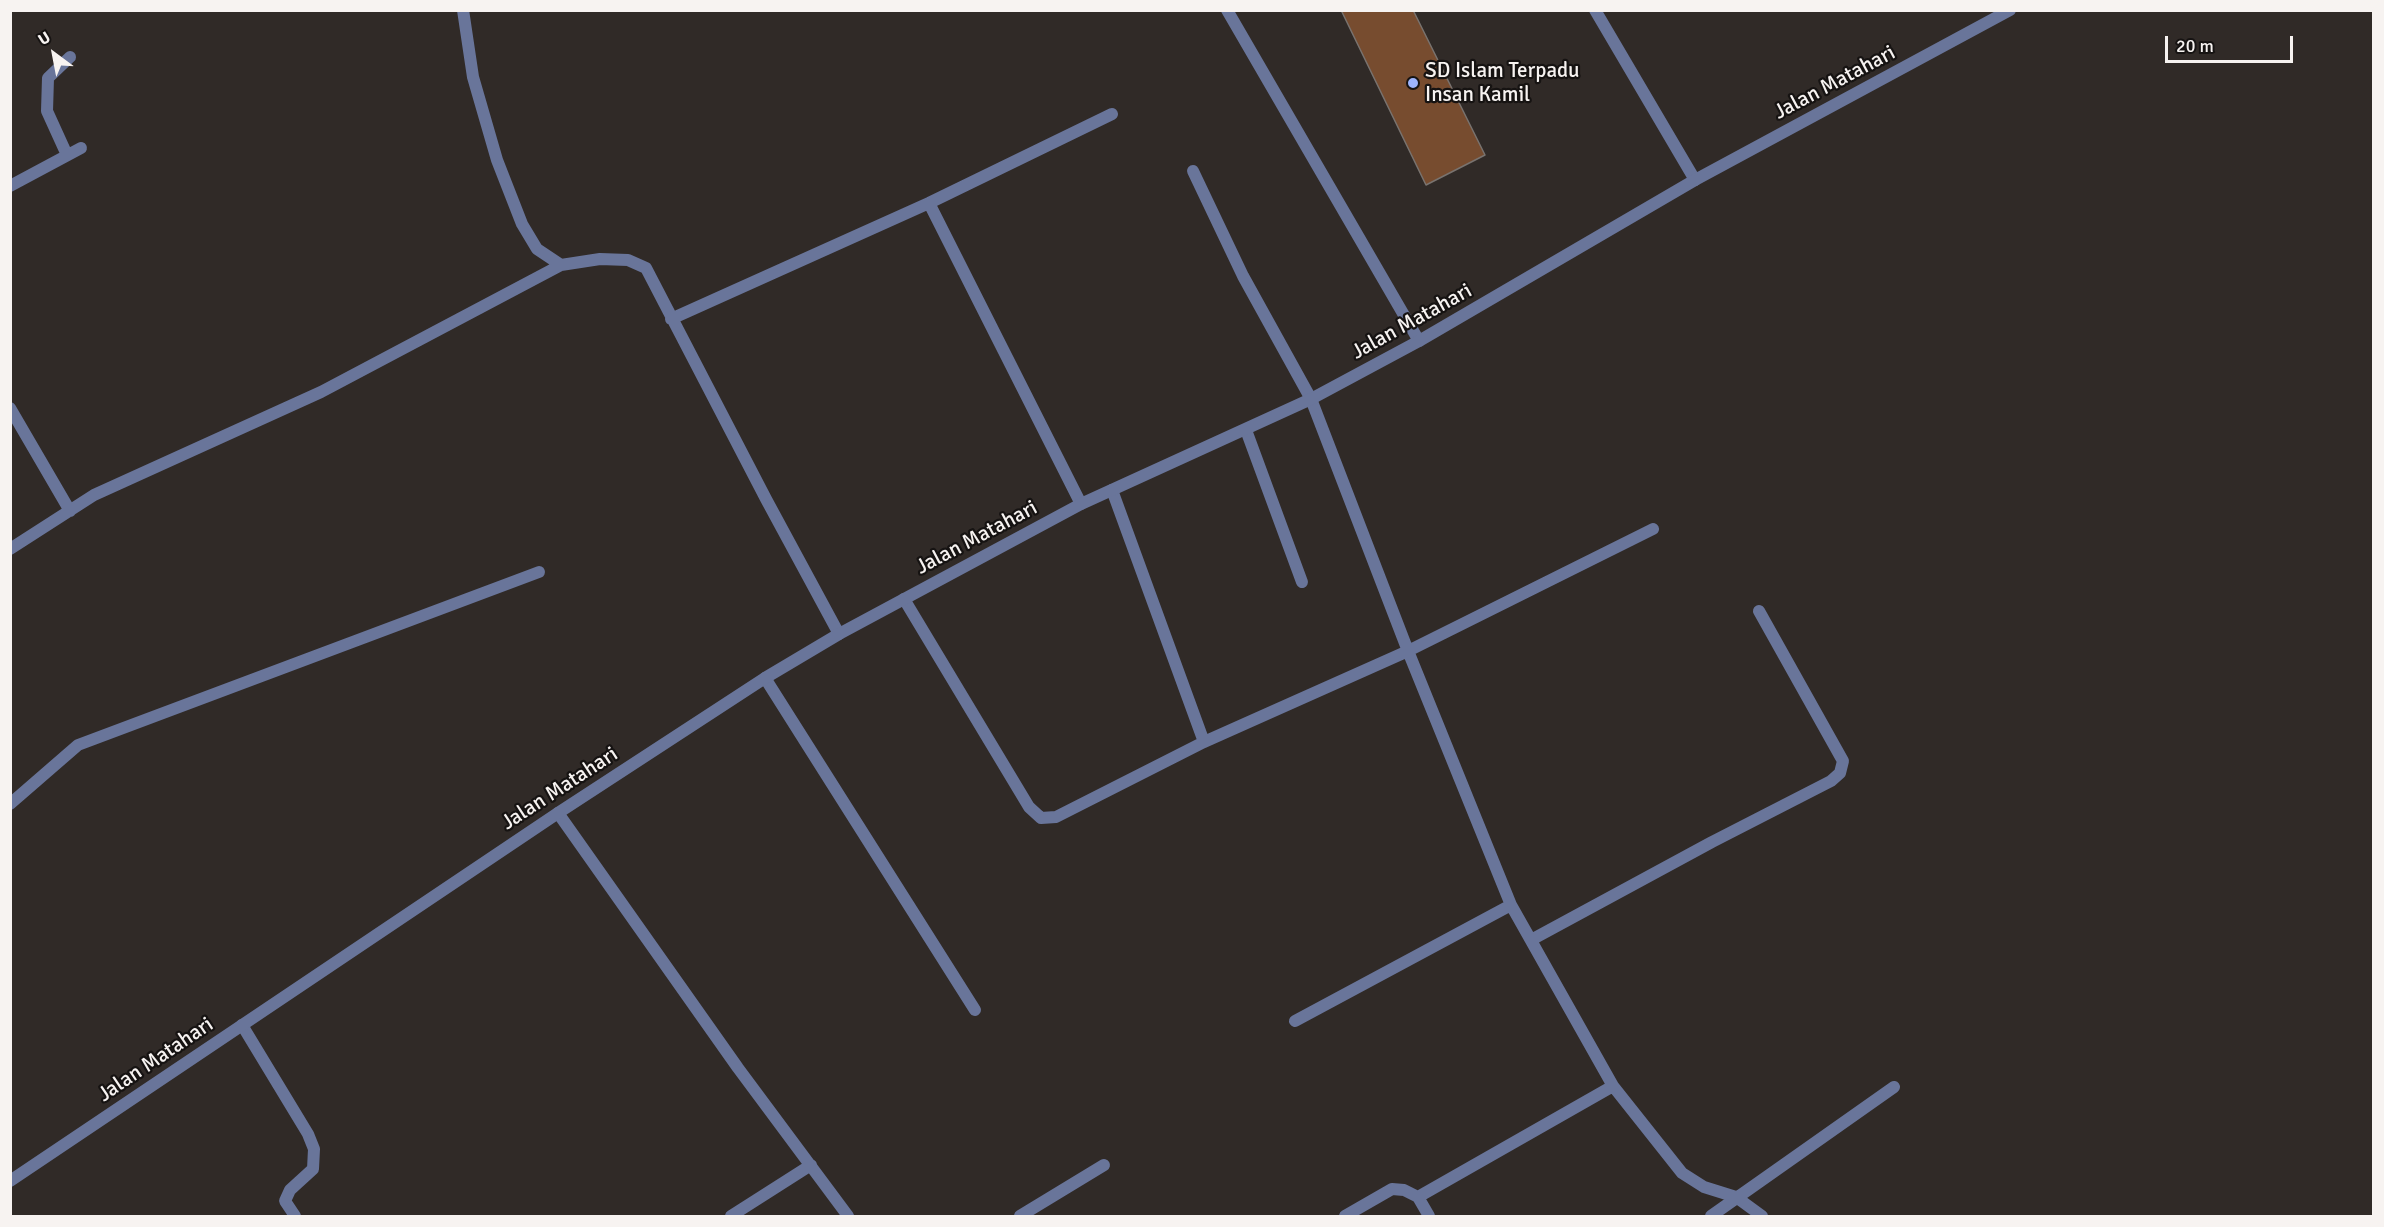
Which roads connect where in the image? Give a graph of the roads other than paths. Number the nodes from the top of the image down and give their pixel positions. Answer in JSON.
{"nodes":[{"id":1,"x":463,"y":10,"type":"edge"},
{"id":2,"x":1227,"y":10,"type":"edge"},
{"id":3,"x":1595,"y":10,"type":"edge"},
{"id":4,"x":2010,"y":10,"type":"edge"},
{"id":5,"x":70,"y":57,"type":"dead end"},
{"id":6,"x":1112,"y":114,"type":"dead end"},
{"id":7,"x":81,"y":148,"type":"dead end"},
{"id":8,"x":67,"y":155,"type":"junction"},
{"id":9,"x":1193,"y":171,"type":"dead end"},
{"id":10,"x":1695,"y":180,"type":"junction"},
{"id":11,"x":10,"y":186,"type":"edge"},
{"id":12,"x":929,"y":203,"type":"junction"},
{"id":13,"x":561,"y":265,"type":"junction"},
{"id":14,"x":671,"y":319,"type":"junction"},
{"id":15,"x":1419,"y":342,"type":"junction"},
{"id":16,"x":1311,"y":399,"type":"junction"},
{"id":17,"x":10,"y":408,"type":"edge"},
{"id":18,"x":1246,"y":430,"type":"junction"},
{"id":19,"x":1112,"y":489,"type":"junction"},
{"id":20,"x":1081,"y":504,"type":"junction"},
{"id":21,"x":70,"y":511,"type":"junction"},
{"id":22,"x":1653,"y":529,"type":"dead end"},
{"id":23,"x":10,"y":549,"type":"edge"},
{"id":24,"x":539,"y":572,"type":"dead end"},
{"id":25,"x":1302,"y":582,"type":"dead end"},
{"id":26,"x":904,"y":599,"type":"junction"},
{"id":27,"x":1759,"y":610,"type":"dead end"},
{"id":28,"x":839,"y":634,"type":"junction"},
{"id":29,"x":1408,"y":651,"type":"junction"},
{"id":30,"x":765,"y":678,"type":"junction"},
{"id":31,"x":1204,"y":741,"type":"junction"},
{"id":32,"x":10,"y":804,"type":"edge"},
{"id":33,"x":558,"y":813,"type":"junction"},
{"id":34,"x":1511,"y":904,"type":"junction"},
{"id":35,"x":1531,"y":940,"type":"junction"},
{"id":36,"x":975,"y":1010,"type":"dead end"},
{"id":37,"x":1295,"y":1021,"type":"dead end"},
{"id":38,"x":242,"y":1025,"type":"junction"},
{"id":39,"x":1613,"y":1086,"type":"junction"},
{"id":40,"x":1894,"y":1087,"type":"dead end"},
{"id":41,"x":811,"y":1165,"type":"junction"},
{"id":42,"x":1104,"y":1166,"type":"dead end"},
{"id":43,"x":10,"y":1181,"type":"edge"},
{"id":44,"x":1418,"y":1197,"type":"junction"},
{"id":45,"x":1736,"y":1197,"type":"junction"},
{"id":46,"x":295,"y":1216,"type":"edge"},
{"id":47,"x":731,"y":1216,"type":"edge"},
{"id":48,"x":848,"y":1216,"type":"edge"},
{"id":49,"x":1020,"y":1216,"type":"edge"},
{"id":50,"x":1344,"y":1216,"type":"edge"},
{"id":51,"x":1429,"y":1216,"type":"edge"},
{"id":52,"x":1711,"y":1216,"type":"edge"},
{"id":53,"x":1762,"y":1216,"type":"edge"}],
"edges":[{"from":1,"to":13,"type":"street"},
{"from":2,"to":15,"type":"street"},
{"from":3,"to":10,"type":"street"},
{"from":4,"to":10,"type":"street","name":"Jalan Matahari"},
{"from":5,"to":8,"type":"street"},
{"from":6,"to":12,"type":"street"},
{"from":7,"to":8,"type":"street"},
{"from":8,"to":11,"type":"street"},
{"from":9,"to":16,"type":"street"},
{"from":10,"to":15,"type":"street","name":"Jalan Matahari"},
{"from":12,"to":14,"type":"street"},
{"from":12,"to":20,"type":"street"},
{"from":13,"to":14,"type":"street"},
{"from":13,"to":21,"type":"street"},
{"from":14,"to":28,"type":"street"},
{"from":15,"to":16,"type":"street","name":"Jalan Matahari"},
{"from":16,"to":18,"type":"street","name":"Jalan Matahari"},
{"from":16,"to":29,"type":"street"},
{"from":17,"to":21,"type":"street"},
{"from":18,"to":19,"type":"street","name":"Jalan Matahari"},
{"from":18,"to":25,"type":"street"},
{"from":19,"to":20,"type":"street","name":"Jalan Matahari"},
{"from":19,"to":31,"type":"street"},
{"from":20,"to":26,"type":"street","name":"Jalan Matahari"},
{"from":21,"to":23,"type":"street"},
{"from":22,"to":29,"type":"street"},
{"from":24,"to":32,"type":"street"},
{"from":26,"to":28,"type":"street","name":"Jalan Matahari"},
{"from":26,"to":31,"type":"street"},
{"from":27,"to":35,"type":"street"},
{"from":28,"to":30,"type":"street","name":"Jalan Matahari"},
{"from":29,"to":31,"type":"street"},
{"from":29,"to":34,"type":"street"},
{"from":30,"to":33,"type":"street","name":"Jalan Matahari"},
{"from":30,"to":36,"type":"street"},
{"from":33,"to":38,"type":"street","name":"Jalan Matahari"},
{"from":33,"to":41,"type":"street"},
{"from":34,"to":35,"type":"street"},
{"from":34,"to":37,"type":"street"},
{"from":35,"to":39,"type":"street"},
{"from":38,"to":43,"type":"street","name":"Jalan Matahari"},
{"from":38,"to":46,"type":"street"},
{"from":39,"to":44,"type":"street"},
{"from":39,"to":45,"type":"street"},
{"from":40,"to":45,"type":"street"},
{"from":41,"to":47,"type":"street"},
{"from":41,"to":48,"type":"street"},
{"from":42,"to":49,"type":"street"},
{"from":44,"to":50,"type":"street"},
{"from":44,"to":51,"type":"street"},
{"from":45,"to":52,"type":"street"},
{"from":45,"to":53,"type":"street"}]}
